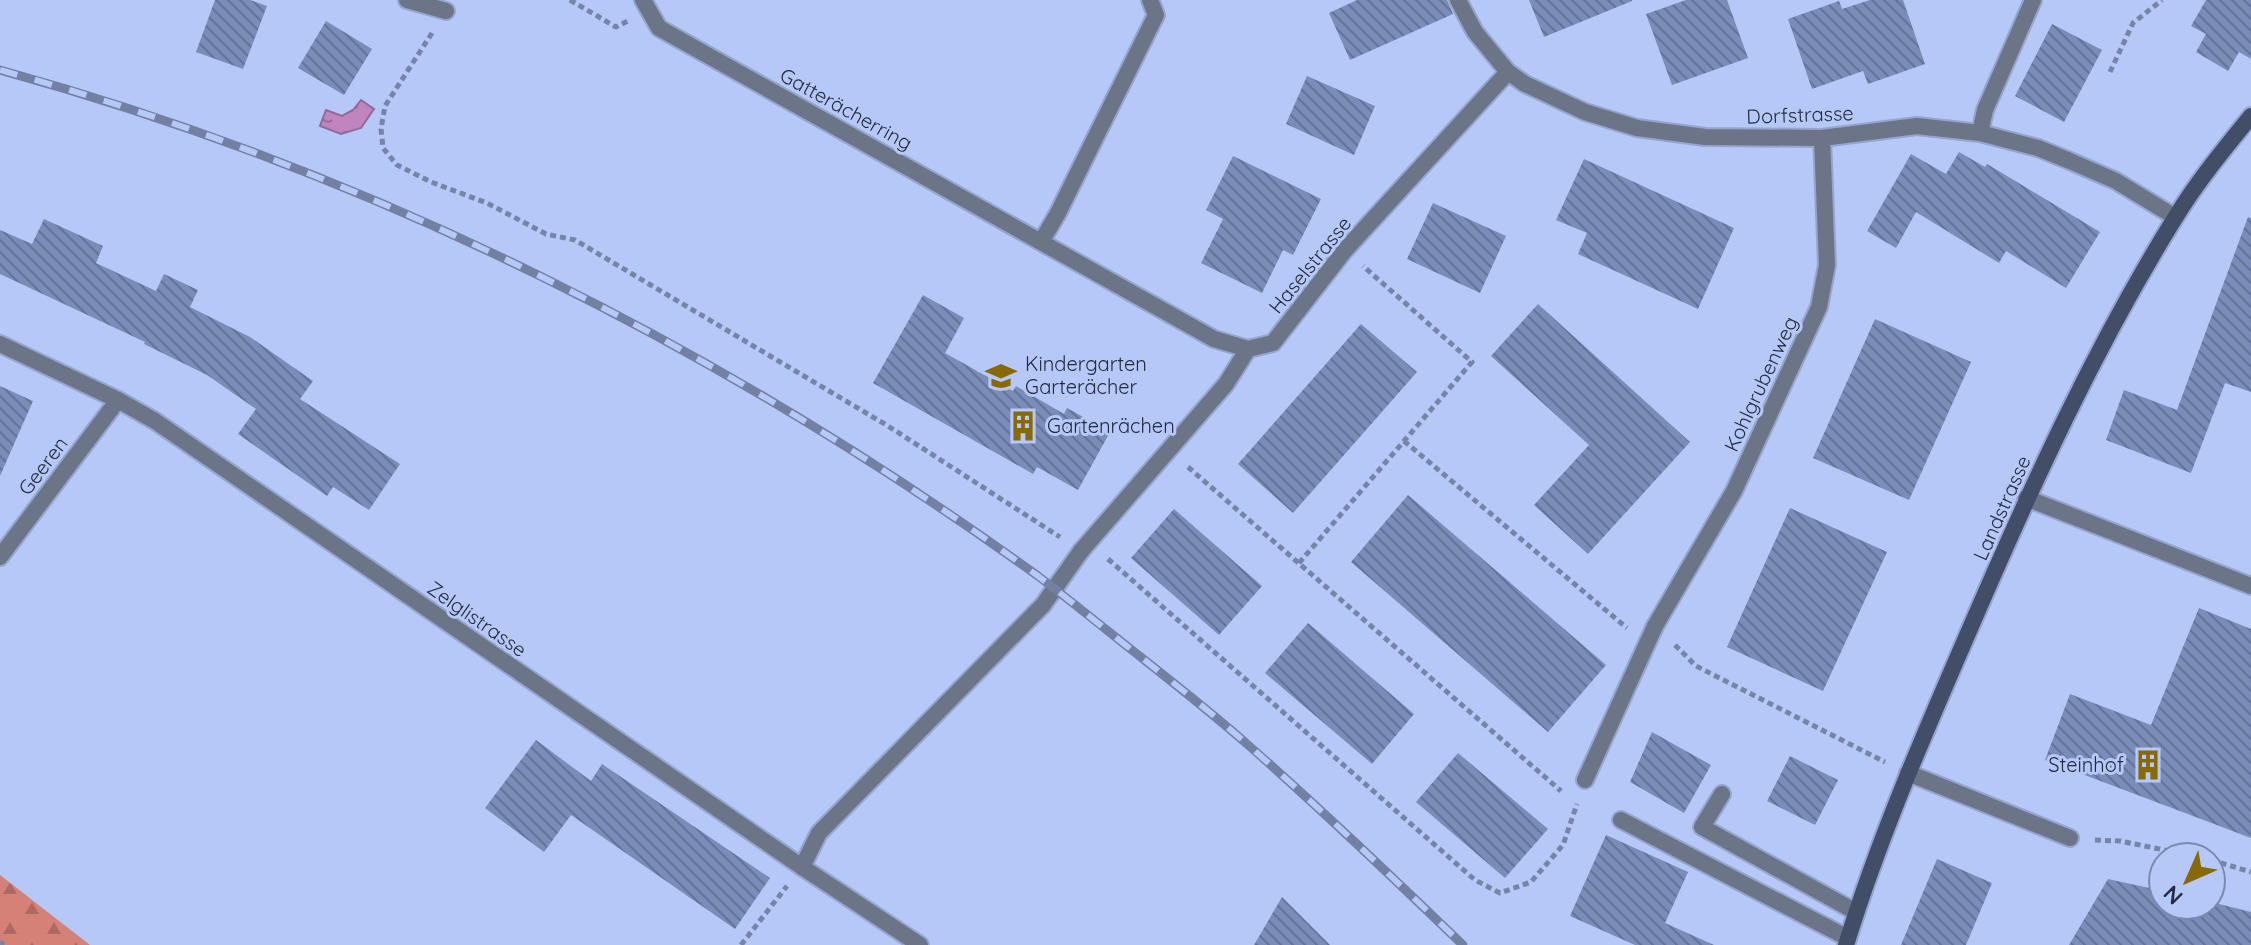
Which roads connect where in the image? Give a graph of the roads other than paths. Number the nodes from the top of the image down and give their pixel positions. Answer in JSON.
{"nodes":[{"id":1,"x":407,"y":0,"type":"edge"},
{"id":2,"x":1150,"y":0,"type":"edge"},
{"id":3,"x":1458,"y":0,"type":"edge"},
{"id":4,"x":2033,"y":0,"type":"edge"},
{"id":5,"x":646,"y":5,"type":"edge"},
{"id":6,"x":446,"y":11,"type":"road end"},
{"id":7,"x":1508,"y":72,"type":"junction"},
{"id":8,"x":2251,"y":116,"type":"edge"},
{"id":9,"x":1980,"y":133,"type":"junction"},
{"id":10,"x":1822,"y":138,"type":"junction"},
{"id":11,"x":2175,"y":217,"type":"junction"},
{"id":12,"x":1041,"y":242,"type":"junction"},
{"id":13,"x":0,"y":344,"type":"edge"},
{"id":14,"x":1248,"y":349,"type":"junction"},
{"id":15,"x":118,"y":400,"type":"junction"},
{"id":16,"x":2026,"y":498,"type":"junction"},
{"id":17,"x":0,"y":557,"type":"edge"},
{"id":18,"x":2251,"y":586,"type":"edge"},
{"id":19,"x":1908,"y":773,"type":"junction"},
{"id":20,"x":1585,"y":780,"type":"road end"},
{"id":21,"x":1722,"y":794,"type":"dead end"},
{"id":22,"x":1621,"y":820,"type":"dead end"},
{"id":23,"x":2070,"y":838,"type":"road end"},
{"id":24,"x":802,"y":867,"type":"junction"},
{"id":25,"x":1856,"y":912,"type":"junction"},
{"id":26,"x":1847,"y":941,"type":"edge"},
{"id":27,"x":920,"y":945,"type":"edge"}],
"edges":[{"from":1,"to":6,"type":"street"},
{"from":2,"to":12,"type":"street"},
{"from":3,"to":7,"type":"street","name":"Dorfstrasse"},
{"from":4,"to":9,"type":"street"},
{"from":5,"to":12,"type":"street","name":"Gatterächerring"},
{"from":7,"to":10,"type":"street","name":"Dorfstrasse"},
{"from":7,"to":14,"type":"street","name":"Haselstrasse"},
{"from":8,"to":11,"type":"main road","name":"Landstrasse"},
{"from":9,"to":10,"type":"street","name":"Dorfstrasse"},
{"from":9,"to":11,"type":"street","name":"Dorfstrasse"},
{"from":10,"to":20,"type":"street","name":"Kohlgrubenweg"},
{"from":11,"to":16,"type":"main road","name":"Landstrasse"},
{"from":12,"to":14,"type":"street","name":"Gatterächerring"},
{"from":13,"to":15,"type":"street","name":"Zelglistrasse"},
{"from":14,"to":24,"type":"street"},
{"from":15,"to":17,"type":"street","name":"Geeren"},
{"from":15,"to":24,"type":"street","name":"Zelglistrasse"},
{"from":16,"to":18,"type":"street"},
{"from":16,"to":19,"type":"main road","name":"Landstrasse"},
{"from":19,"to":23,"type":"street"},
{"from":19,"to":25,"type":"main road","name":"Landstrasse"},
{"from":21,"to":25,"type":"street"},
{"from":22,"to":26,"type":"street"},
{"from":24,"to":27,"type":"street","name":"Zelglistrasse"},
{"from":25,"to":26,"type":"main road","name":"Landstrasse"}]}
